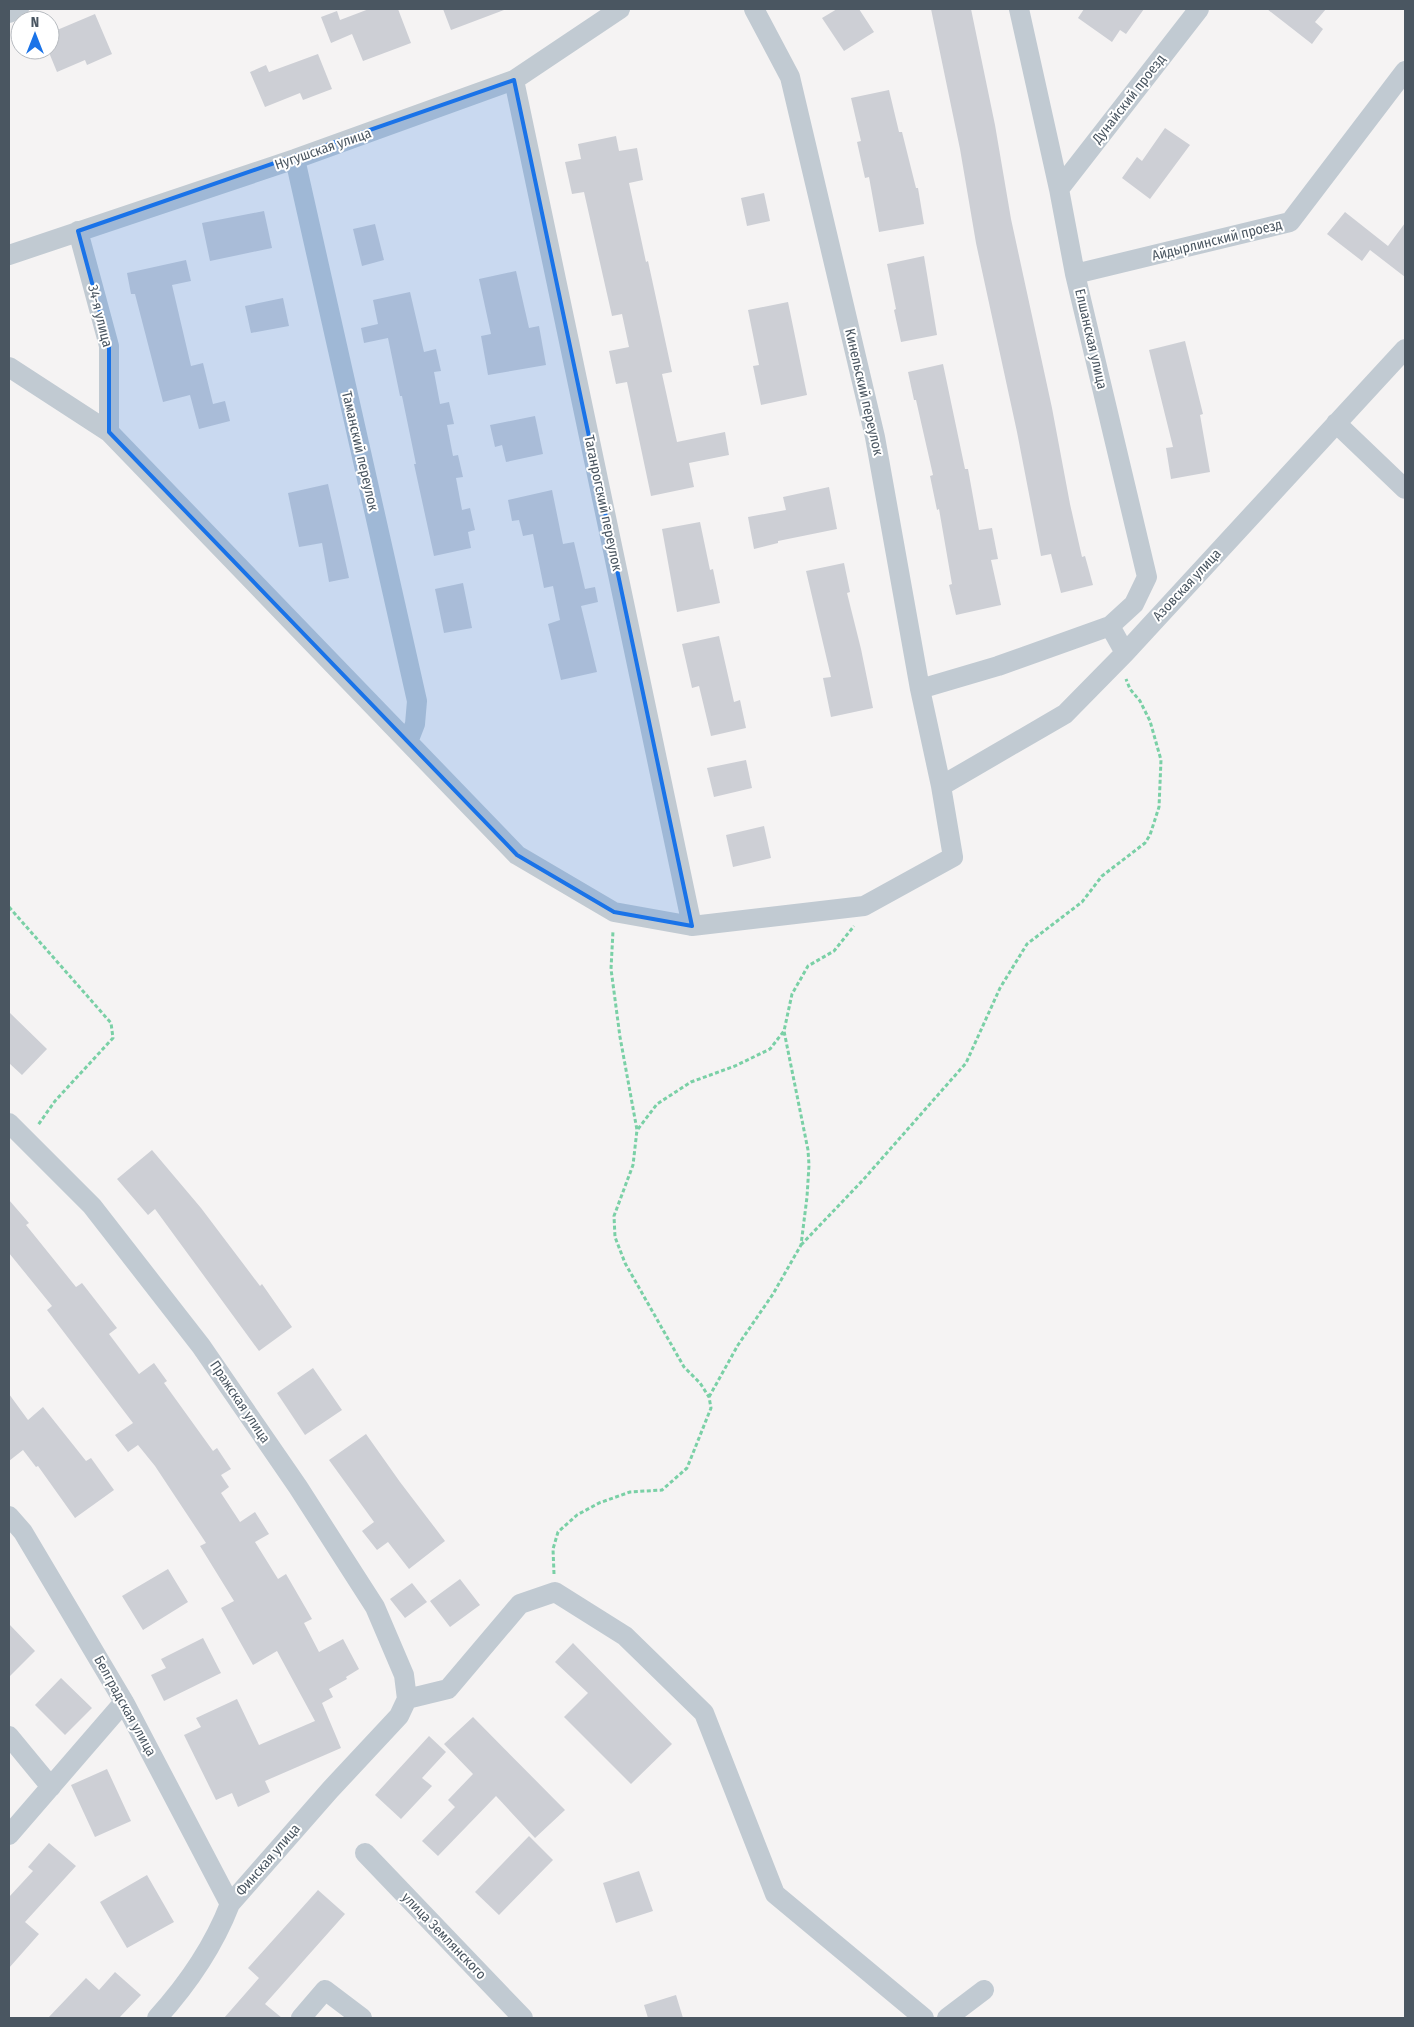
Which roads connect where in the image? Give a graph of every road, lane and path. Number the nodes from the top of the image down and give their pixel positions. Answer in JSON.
{"nodes":[{"id":1,"x":19,"y":9,"type":"edge"},
{"id":2,"x":620,"y":9,"type":"edge"},
{"id":3,"x":754,"y":9,"type":"edge"},
{"id":4,"x":1018,"y":9,"type":"edge"},
{"id":5,"x":1199,"y":9,"type":"edge"},
{"id":6,"x":9,"y":13,"type":"edge"},
{"id":7,"x":1405,"y":71,"type":"edge"},
{"id":8,"x":514,"y":80,"type":"junction"},
{"id":9,"x":295,"y":159,"type":"junction"},
{"id":10,"x":1059,"y":189,"type":"junction"},
{"id":11,"x":78,"y":230,"type":"junction"},
{"id":12,"x":9,"y":255,"type":"edge"},
{"id":13,"x":1075,"y":274,"type":"junction"},
{"id":14,"x":1405,"y":349,"type":"edge"},
{"id":15,"x":9,"y":366,"type":"edge"},
{"id":16,"x":1336,"y":423,"type":"junction"},
{"id":17,"x":109,"y":432,"type":"junction"},
{"id":18,"x":1405,"y":489,"type":"edge"},
{"id":19,"x":1110,"y":626,"type":"junction"},
{"id":20,"x":1125,"y":653,"type":"junction"},
{"id":21,"x":920,"y":689,"type":"junction"},
{"id":22,"x":408,"y":742,"type":"junction"},
{"id":23,"x":942,"y":786,"type":"junction"},
{"id":24,"x":864,"y":906,"type":"junction"},
{"id":25,"x":9,"y":907,"type":"edge"},
{"id":26,"x":614,"y":912,"type":"junction"},
{"id":27,"x":692,"y":926,"type":"junction"},
{"id":28,"x":784,"y":1031,"type":"junction"},
{"id":29,"x":9,"y":1123,"type":"edge"},
{"id":30,"x":637,"y":1130,"type":"junction"},
{"id":31,"x":28,"y":1142,"type":"junction"},
{"id":32,"x":801,"y":1245,"type":"junction"},
{"id":33,"x":709,"y":1397,"type":"junction"},
{"id":34,"x":9,"y":1516,"type":"edge"},
{"id":35,"x":555,"y":1592,"type":"junction"},
{"id":36,"x":124,"y":1702,"type":"junction"},
{"id":37,"x":403,"y":1707,"type":"junction"},
{"id":38,"x":9,"y":1736,"type":"edge"},
{"id":39,"x":51,"y":1787,"type":"junction"},
{"id":40,"x":9,"y":1834,"type":"edge"},
{"id":41,"x":365,"y":1852,"type":"dead end"},
{"id":42,"x":230,"y":1904,"type":"junction"},
{"id":43,"x":984,"y":1990,"type":"dead end"},
{"id":44,"x":157,"y":2018,"type":"edge"},
{"id":45,"x":301,"y":2018,"type":"edge"},
{"id":46,"x":362,"y":2018,"type":"edge"},
{"id":47,"x":523,"y":2018,"type":"edge"},
{"id":48,"x":924,"y":2018,"type":"edge"},
{"id":49,"x":947,"y":2018,"type":"edge"}],
"edges":[{"from":1,"to":6,"type":"street"},
{"from":2,"to":8,"type":"street","name":"Нугушская улица"},
{"from":3,"to":21,"type":"street","name":"Кинельский переулок"},
{"from":4,"to":10,"type":"street","name":"Елшанская улица"},
{"from":5,"to":10,"type":"street","name":"Дунайский проезд"},
{"from":7,"to":13,"type":"street","name":"Айдырлинский проезд"},
{"from":8,"to":9,"type":"street","name":"Нугушская улица"},
{"from":8,"to":27,"type":"street","name":"Таганрогский переулок"},
{"from":9,"to":11,"type":"street","name":"Нугушская улица"},
{"from":9,"to":22,"type":"street","name":"Таманский переулок"},
{"from":10,"to":13,"type":"street","name":"Елшанская улица"},
{"from":11,"to":12,"type":"street","name":"Нугушская улица"},
{"from":11,"to":17,"type":"street","name":"34-я улица"},
{"from":13,"to":19,"type":"street","name":"Елшанская улица"},
{"from":14,"to":16,"type":"street","name":"Азовская улица"},
{"from":15,"to":17,"type":"street"},
{"from":16,"to":18,"type":"street"},
{"from":16,"to":20,"type":"street","name":"Азовская улица"},
{"from":17,"to":22,"type":"street"},
{"from":19,"to":20,"type":"street"},
{"from":19,"to":21,"type":"street"},
{"from":20,"to":23,"type":"street","name":"Азовская улица"},
{"from":20,"to":32,"type":"path"},
{"from":21,"to":23,"type":"street","name":"Кинельский переулок"},
{"from":22,"to":26,"type":"street"},
{"from":23,"to":24,"type":"street","name":"Кинельский переулок"},
{"from":24,"to":27,"type":"street"},
{"from":24,"to":28,"type":"path"},
{"from":25,"to":31,"type":"path"},
{"from":26,"to":27,"type":"street"},
{"from":26,"to":30,"type":"path"},
{"from":28,"to":30,"type":"path"},
{"from":28,"to":32,"type":"path"},
{"from":29,"to":31,"type":"street","name":"Пражская улица"},
{"from":30,"to":33,"type":"path"},
{"from":31,"to":37,"type":"street","name":"Пражская улица"},
{"from":32,"to":33,"type":"path"},
{"from":33,"to":35,"type":"path"},
{"from":34,"to":36,"type":"street","name":"Белградская улица"},
{"from":35,"to":37,"type":"street"},
{"from":35,"to":48,"type":"street"},
{"from":36,"to":39,"type":"street"},
{"from":36,"to":42,"type":"street","name":"Белградская улица"},
{"from":37,"to":42,"type":"street","name":"Финская улица"},
{"from":38,"to":39,"type":"street"},
{"from":39,"to":40,"type":"street"},
{"from":41,"to":47,"type":"street","name":"улица Землянского"},
{"from":42,"to":44,"type":"street","name":"Финская улица"},
{"from":43,"to":49,"type":"street"},
{"from":45,"to":46,"type":"street"}]}
